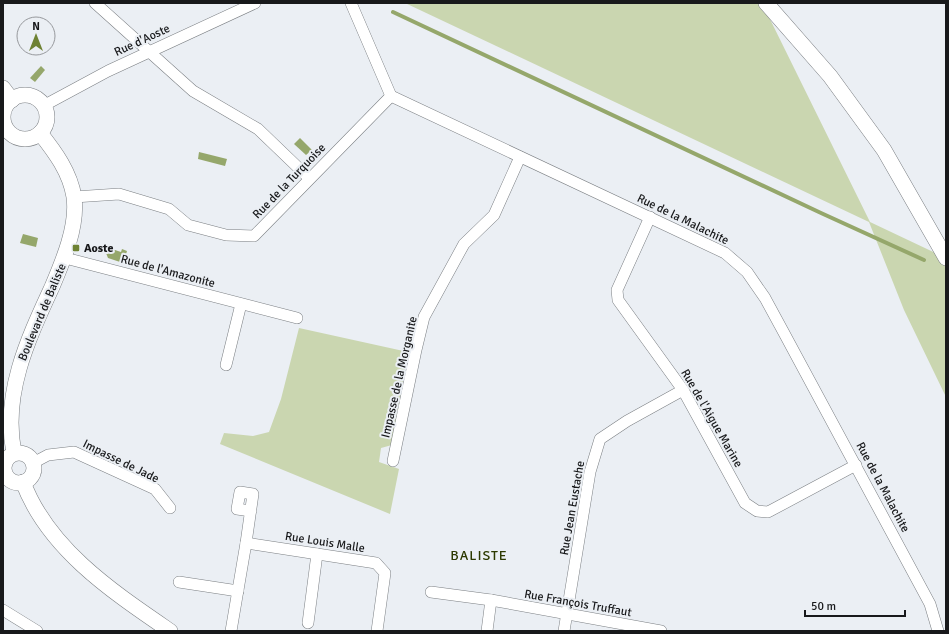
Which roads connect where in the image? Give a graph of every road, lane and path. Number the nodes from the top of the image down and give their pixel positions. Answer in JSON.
{"nodes":[{"id":1,"x":95,"y":3,"type":"edge"},
{"id":2,"x":255,"y":3,"type":"edge"},
{"id":3,"x":351,"y":3,"type":"edge"},
{"id":4,"x":766,"y":3,"type":"edge"},
{"id":5,"x":148,"y":52,"type":"junction"},
{"id":6,"x":8,"y":94,"type":"edge"},
{"id":7,"x":391,"y":96,"type":"junction"},
{"id":8,"x":43,"y":106,"type":"junction"},
{"id":9,"x":4,"y":128,"type":"edge"},
{"id":10,"x":40,"y":133,"type":"junction"},
{"id":11,"x":520,"y":157,"type":"junction"},
{"id":12,"x":310,"y":178,"type":"junction"},
{"id":13,"x":74,"y":197,"type":"junction"},
{"id":14,"x":650,"y":217,"type":"junction"},
{"id":15,"x":64,"y":258,"type":"junction"},
{"id":16,"x":946,"y":258,"type":"edge"},
{"id":17,"x":241,"y":304,"type":"junction"},
{"id":18,"x":297,"y":318,"type":"dead end"},
{"id":19,"x":226,"y":365,"type":"dead end"},
{"id":20,"x":683,"y":390,"type":"junction"},
{"id":21,"x":7,"y":413,"type":"edge"},
{"id":22,"x":14,"y":453,"type":"junction"},
{"id":23,"x":393,"y":461,"type":"dead end"},
{"id":24,"x":33,"y":463,"type":"junction"},
{"id":25,"x":856,"y":465,"type":"junction"},
{"id":26,"x":4,"y":476,"type":"edge"},
{"id":27,"x":23,"y":482,"type":"junction"},
{"id":28,"x":170,"y":508,"type":"dead end"},
{"id":29,"x":251,"y":512,"type":"dead end"},
{"id":30,"x":246,"y":543,"type":"junction"},
{"id":31,"x":317,"y":554,"type":"junction"},
{"id":32,"x":178,"y":582,"type":"dead end"},
{"id":33,"x":238,"y":591,"type":"junction"},
{"id":34,"x":431,"y":592,"type":"dead end"},
{"id":35,"x":491,"y":600,"type":"junction"},
{"id":36,"x":3,"y":610,"type":"edge"},
{"id":37,"x":566,"y":614,"type":"junction"},
{"id":38,"x":308,"y":623,"type":"dead end"},
{"id":39,"x":34,"y":630,"type":"edge"},
{"id":40,"x":170,"y":631,"type":"edge"},
{"id":41,"x":231,"y":631,"type":"edge"},
{"id":42,"x":376,"y":631,"type":"edge"},
{"id":43,"x":487,"y":631,"type":"edge"},
{"id":44,"x":564,"y":631,"type":"edge"},
{"id":45,"x":661,"y":631,"type":"edge"},
{"id":46,"x":938,"y":631,"type":"edge"}],
"edges":[{"from":1,"to":5,"type":"street"},
{"from":2,"to":5,"type":"street","name":"Rue d'Aoste"},
{"from":3,"to":7,"type":"street"},
{"from":4,"to":16,"type":"street"},
{"from":5,"to":8,"type":"street","name":"Rue d'Aoste"},
{"from":5,"to":12,"type":"street"},
{"from":6,"to":8,"type":"street"},
{"from":6,"to":9,"type":"street"},
{"from":7,"to":11,"type":"street","name":"Rue de la Malachite"},
{"from":7,"to":12,"type":"street","name":"Rue de la Turquoise"},
{"from":8,"to":10,"type":"street"},
{"from":9,"to":10,"type":"street"},
{"from":10,"to":13,"type":"street","name":"Boulevard de Baliste"},
{"from":11,"to":14,"type":"street","name":"Rue de la Malachite"},
{"from":11,"to":23,"type":"street","name":"Impasse de la Morganite"},
{"from":12,"to":13,"type":"street","name":"Rue de la Turquoise"},
{"from":13,"to":15,"type":"street","name":"Boulevard de Baliste"},
{"from":14,"to":20,"type":"street","name":"Rue de l'Aigue Marine"},
{"from":14,"to":25,"type":"street","name":"Rue de la Malachite"},
{"from":15,"to":17,"type":"street","name":"Rue de l'Amazonite"},
{"from":15,"to":21,"type":"street","name":"Boulevard de Baliste"},
{"from":17,"to":18,"type":"street","name":"Rue de l'Amazonite"},
{"from":17,"to":19,"type":"street"},
{"from":20,"to":25,"type":"street","name":"Rue de l'Aigue Marine"},
{"from":20,"to":37,"type":"street","name":"Rue Jean Eustache"},
{"from":21,"to":22,"type":"street","name":"Boulevard de Baliste"},
{"from":22,"to":24,"type":"street"},
{"from":22,"to":26,"type":"street"},
{"from":24,"to":27,"type":"street"},
{"from":24,"to":28,"type":"street","name":"Impasse de Jade"},
{"from":25,"to":46,"type":"street","name":"Rue de la Malachite"},
{"from":26,"to":27,"type":"street"},
{"from":27,"to":40,"type":"street"},
{"from":29,"to":30,"type":"street"},
{"from":30,"to":31,"type":"street","name":"Rue Louis Malle"},
{"from":30,"to":33,"type":"street"},
{"from":31,"to":38,"type":"street"},
{"from":31,"to":42,"type":"street","name":"Rue Louis Malle"},
{"from":32,"to":33,"type":"street"},
{"from":33,"to":41,"type":"street"},
{"from":34,"to":35,"type":"street","name":"Rue François Truffaut"},
{"from":35,"to":37,"type":"street","name":"Rue François Truffaut"},
{"from":35,"to":43,"type":"street"},
{"from":36,"to":39,"type":"street"},
{"from":37,"to":44,"type":"street","name":"Rue Jean Eustache"},
{"from":37,"to":45,"type":"street","name":"Rue François Truffaut"}]}
